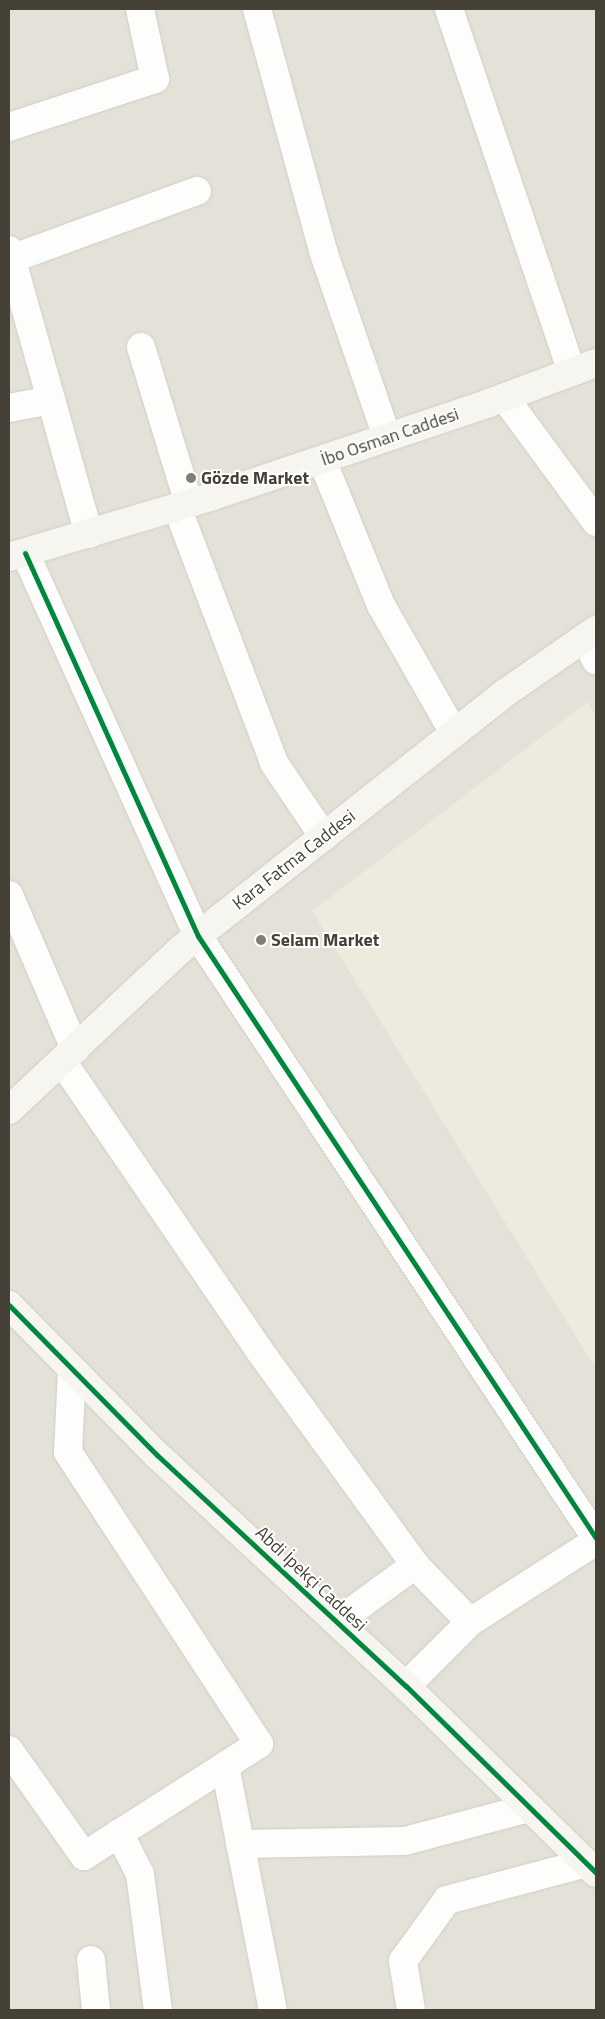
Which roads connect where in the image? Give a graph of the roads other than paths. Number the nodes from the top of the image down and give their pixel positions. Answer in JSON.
{"nodes":[{"id":1,"x":140,"y":9,"type":"edge"},
{"id":2,"x":257,"y":9,"type":"edge"},
{"id":3,"x":450,"y":9,"type":"edge"},
{"id":4,"x":9,"y":127,"type":"edge"},
{"id":5,"x":197,"y":190,"type":"dead end"},
{"id":6,"x":10,"y":255,"type":"edge"},
{"id":7,"x":141,"y":347,"type":"dead end"},
{"id":8,"x":584,"y":367,"type":"edge"},
{"id":9,"x":504,"y":398,"type":"junction"},
{"id":10,"x":51,"y":400,"type":"junction"},
{"id":11,"x":9,"y":408,"type":"edge"},
{"id":12,"x":388,"y":438,"type":"junction"},
{"id":13,"x":322,"y":460,"type":"junction"},
{"id":14,"x":183,"y":505,"type":"junction"},
{"id":15,"x":596,"y":522,"type":"edge"},
{"id":16,"x":89,"y":534,"type":"junction"},
{"id":17,"x":17,"y":555,"type":"edge"},
{"id":18,"x":592,"y":643,"type":"edge"},
{"id":19,"x":454,"y":733,"type":"junction"},
{"id":20,"x":324,"y":837,"type":"junction"},
{"id":21,"x":9,"y":896,"type":"edge"},
{"id":22,"x":198,"y":936,"type":"junction"},
{"id":23,"x":69,"y":1055,"type":"junction"},
{"id":24,"x":9,"y":1110,"type":"edge"},
{"id":25,"x":9,"y":1304,"type":"edge"},
{"id":26,"x":72,"y":1369,"type":"junction"},
{"id":27,"x":596,"y":1539,"type":"edge"},
{"id":28,"x":415,"y":1565,"type":"junction"},
{"id":29,"x":337,"y":1622,"type":"junction"},
{"id":30,"x":470,"y":1622,"type":"junction"},
{"id":31,"x":406,"y":1686,"type":"junction"},
{"id":32,"x":9,"y":1750,"type":"edge"},
{"id":33,"x":225,"y":1766,"type":"junction"},
{"id":34,"x":529,"y":1808,"type":"junction"},
{"id":35,"x":119,"y":1833,"type":"junction"},
{"id":36,"x":240,"y":1844,"type":"junction"},
{"id":37,"x":591,"y":1868,"type":"edge"},
{"id":38,"x":91,"y":1960,"type":"dead end"},
{"id":39,"x":96,"y":2010,"type":"edge"},
{"id":40,"x":158,"y":2010,"type":"edge"},
{"id":41,"x":273,"y":2010,"type":"edge"},
{"id":42,"x":411,"y":2010,"type":"edge"}],
"edges":[{"from":1,"to":4,"type":"street"},
{"from":2,"to":12,"type":"street"},
{"from":3,"to":8,"type":"street"},
{"from":5,"to":6,"type":"street"},
{"from":6,"to":10,"type":"street"},
{"from":7,"to":14,"type":"street"},
{"from":8,"to":9,"type":"street","name":"İbo Osman Caddesi"},
{"from":9,"to":12,"type":"street","name":"İbo Osman Caddesi"},
{"from":9,"to":15,"type":"street"},
{"from":10,"to":11,"type":"street"},
{"from":10,"to":16,"type":"street"},
{"from":12,"to":13,"type":"street","name":"İbo Osman Caddesi"},
{"from":13,"to":14,"type":"street","name":"İbo Osman Caddesi"},
{"from":13,"to":19,"type":"street"},
{"from":14,"to":16,"type":"street","name":"İbo Osman Caddesi"},
{"from":14,"to":20,"type":"street"},
{"from":16,"to":17,"type":"street","name":"İbo Osman Caddesi"},
{"from":17,"to":22,"type":"street"},
{"from":18,"to":19,"type":"street","name":"Kara Fatma Caddesi"},
{"from":19,"to":20,"type":"street","name":"Kara Fatma Caddesi"},
{"from":20,"to":22,"type":"street","name":"Kara Fatma Caddesi"},
{"from":21,"to":23,"type":"street"},
{"from":22,"to":23,"type":"street","name":"Kara Fatma Caddesi"},
{"from":22,"to":27,"type":"street"},
{"from":23,"to":24,"type":"street","name":"Kara Fatma Caddesi"},
{"from":23,"to":28,"type":"street"},
{"from":25,"to":26,"type":"street","name":"Abdi İpekçi Caddesi"},
{"from":26,"to":29,"type":"street","name":"Abdi İpekçi Caddesi"},
{"from":26,"to":33,"type":"street"},
{"from":27,"to":30,"type":"street"},
{"from":28,"to":29,"type":"street"},
{"from":28,"to":30,"type":"street"},
{"from":29,"to":31,"type":"street","name":"Abdi İpekçi Caddesi"},
{"from":30,"to":31,"type":"street"},
{"from":31,"to":34,"type":"street","name":"Abdi İpekçi Caddesi"},
{"from":32,"to":35,"type":"street"},
{"from":33,"to":35,"type":"street"},
{"from":33,"to":36,"type":"street"},
{"from":34,"to":36,"type":"street"},
{"from":34,"to":37,"type":"street","name":"Abdi İpekçi Caddesi"},
{"from":35,"to":40,"type":"street"},
{"from":36,"to":41,"type":"street"},
{"from":37,"to":42,"type":"street"},
{"from":38,"to":39,"type":"street"}]}
